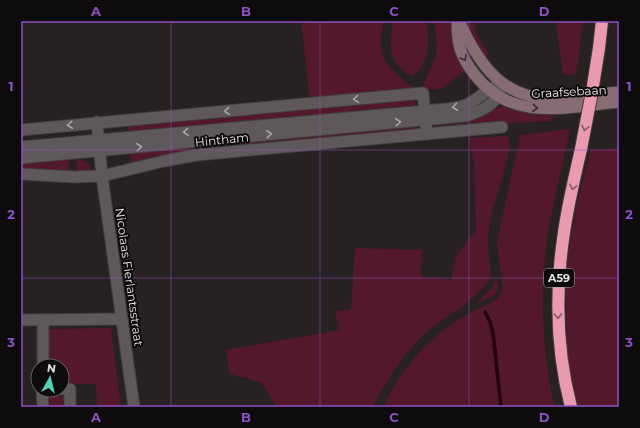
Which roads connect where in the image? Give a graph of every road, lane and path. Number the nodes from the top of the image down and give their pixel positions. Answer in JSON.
{"nodes":[{"id":1,"x":458,"y":21,"type":"edge"},
{"id":2,"x":602,"y":21,"type":"edge"},
{"id":3,"x":502,"y":84,"type":"junction"},
{"id":4,"x":488,"y":89,"type":"junction"},
{"id":5,"x":619,"y":92,"type":"edge"},
{"id":6,"x":498,"y":96,"type":"junction"},
{"id":7,"x":619,"y":102,"type":"edge"},
{"id":8,"x":425,"y":115,"type":"junction"},
{"id":9,"x":97,"y":122,"type":"junction"},
{"id":10,"x":502,"y":127,"type":"dead end"},
{"id":11,"x":21,"y":130,"type":"edge"},
{"id":12,"x":427,"y":134,"type":"junction"},
{"id":13,"x":100,"y":145,"type":"junction"},
{"id":14,"x":21,"y":147,"type":"edge"},
{"id":15,"x":21,"y":158,"type":"edge"},
{"id":16,"x":21,"y":174,"type":"edge"},
{"id":17,"x":102,"y":176,"type":"junction"},
{"id":18,"x":122,"y":319,"type":"junction"},
{"id":19,"x":21,"y":320,"type":"edge"},
{"id":20,"x":43,"y":320,"type":"junction"},
{"id":21,"x":43,"y":358,"type":"edge"},
{"id":22,"x":134,"y":407,"type":"edge"},
{"id":23,"x":570,"y":407,"type":"edge"}],
"edges":[{"from":1,"to":3,"type":"main road","name":"Graafsebaan"},
{"from":1,"to":4,"type":"main road","name":"Graafsebaan","one_way":true},
{"from":2,"to":23,"type":"highway","number":"A59","one_way":true,"bridge":true},
{"from":3,"to":4,"type":"street","name":"Hintham"},
{"from":3,"to":5,"type":"main road","name":"Graafsebaan"},
{"from":3,"to":6,"type":"street"},
{"from":4,"to":6,"type":"main road","name":"Graafsebaan"},
{"from":4,"to":8,"type":"street","name":"Hintham","one_way":true},
{"from":6,"to":7,"type":"main road","name":"Graafsebaan","one_way":true},
{"from":6,"to":8,"type":"street","name":"Hintham"},
{"from":8,"to":9,"type":"street","one_way":true},
{"from":8,"to":12,"type":"street"},
{"from":8,"to":13,"type":"street","name":"Hintham"},
{"from":9,"to":11,"type":"street","one_way":true},
{"from":9,"to":13,"type":"street"},
{"from":10,"to":12,"type":"street","name":"Hintham"},
{"from":12,"to":17,"type":"street","name":"Hintham"},
{"from":13,"to":14,"type":"street","name":"Hintham"},
{"from":13,"to":15,"type":"street","name":"Hintham"},
{"from":13,"to":17,"type":"street","name":"Nicolaas Fierlantsstraat"},
{"from":16,"to":17,"type":"street","name":"Hintham"},
{"from":17,"to":18,"type":"street","name":"Nicolaas Fierlantsstraat"},
{"from":18,"to":20,"type":"street"},
{"from":18,"to":22,"type":"street","name":"Nicolaas Fierlantsstraat"},
{"from":19,"to":20,"type":"street"},
{"from":20,"to":21,"type":"street"}]}
